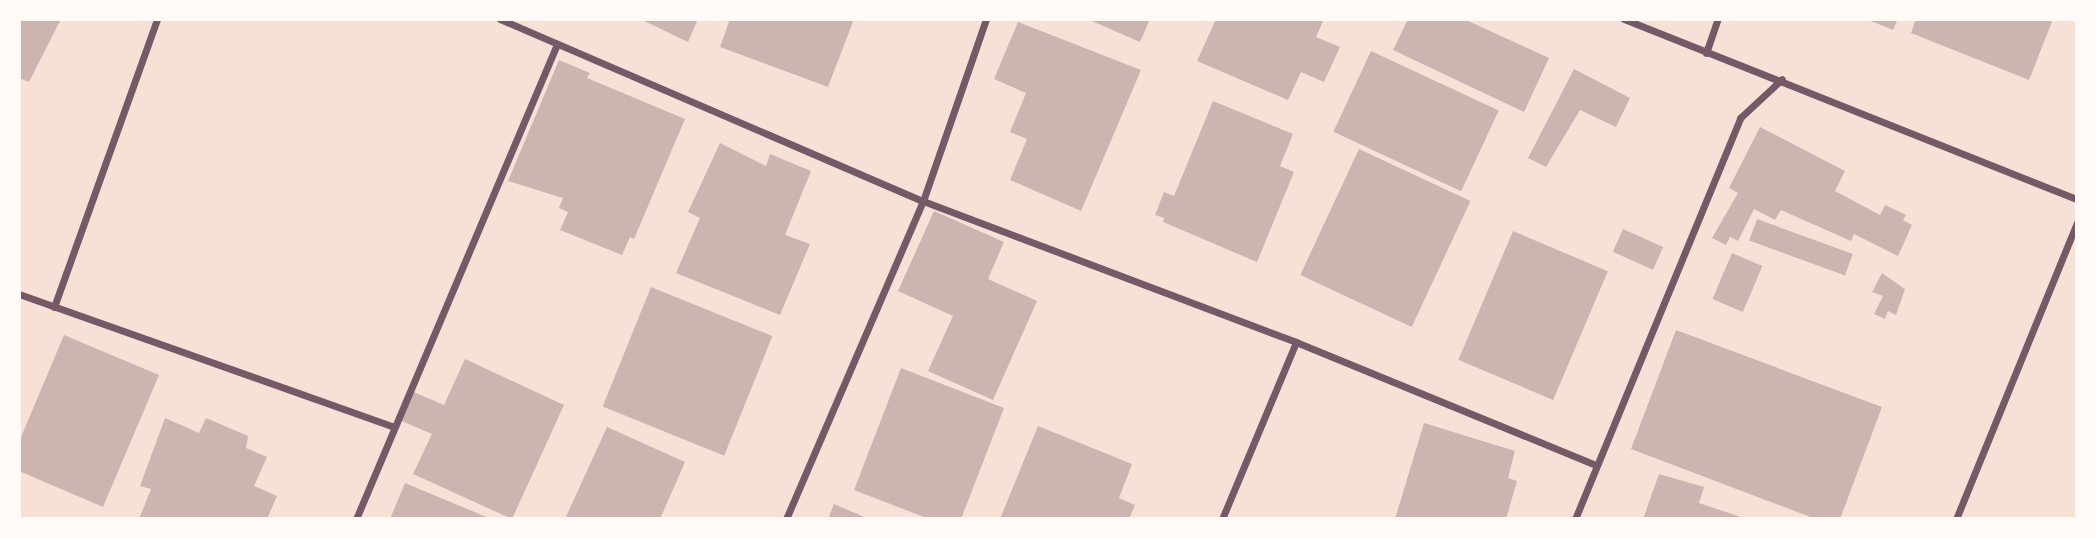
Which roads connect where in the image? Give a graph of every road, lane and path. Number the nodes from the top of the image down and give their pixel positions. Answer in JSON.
{"nodes":[{"id":1,"x":157,"y":19,"type":"edge"},
{"id":2,"x":500,"y":19,"type":"edge"},
{"id":3,"x":986,"y":19,"type":"edge"},
{"id":4,"x":1623,"y":19,"type":"edge"},
{"id":5,"x":1718,"y":19,"type":"edge"},
{"id":6,"x":557,"y":44,"type":"junction"},
{"id":7,"x":1706,"y":53,"type":"junction"},
{"id":8,"x":1782,"y":79,"type":"junction"},
{"id":9,"x":2077,"y":199,"type":"edge"},
{"id":10,"x":923,"y":201,"type":"junction"},
{"id":11,"x":2077,"y":223,"type":"edge"},
{"id":12,"x":19,"y":294,"type":"edge"},
{"id":13,"x":54,"y":307,"type":"junction"},
{"id":14,"x":1296,"y":342,"type":"junction"},
{"id":15,"x":392,"y":426,"type":"junction"},
{"id":16,"x":1596,"y":465,"type":"junction"},
{"id":17,"x":356,"y":519,"type":"edge"},
{"id":18,"x":786,"y":519,"type":"edge"},
{"id":19,"x":1222,"y":519,"type":"edge"},
{"id":20,"x":1575,"y":519,"type":"edge"},
{"id":21,"x":1956,"y":519,"type":"edge"}],
"edges":[{"from":1,"to":13,"type":"street"},
{"from":2,"to":6,"type":"street"},
{"from":3,"to":10,"type":"street"},
{"from":4,"to":7,"type":"street"},
{"from":5,"to":7,"type":"street"},
{"from":6,"to":10,"type":"street"},
{"from":6,"to":15,"type":"street"},
{"from":7,"to":8,"type":"street"},
{"from":8,"to":9,"type":"street"},
{"from":8,"to":16,"type":"street"},
{"from":10,"to":14,"type":"street"},
{"from":10,"to":18,"type":"street"},
{"from":11,"to":21,"type":"street"},
{"from":12,"to":13,"type":"street"},
{"from":13,"to":15,"type":"street"},
{"from":14,"to":16,"type":"street"},
{"from":14,"to":19,"type":"street"},
{"from":15,"to":17,"type":"street"},
{"from":16,"to":20,"type":"street"}]}
